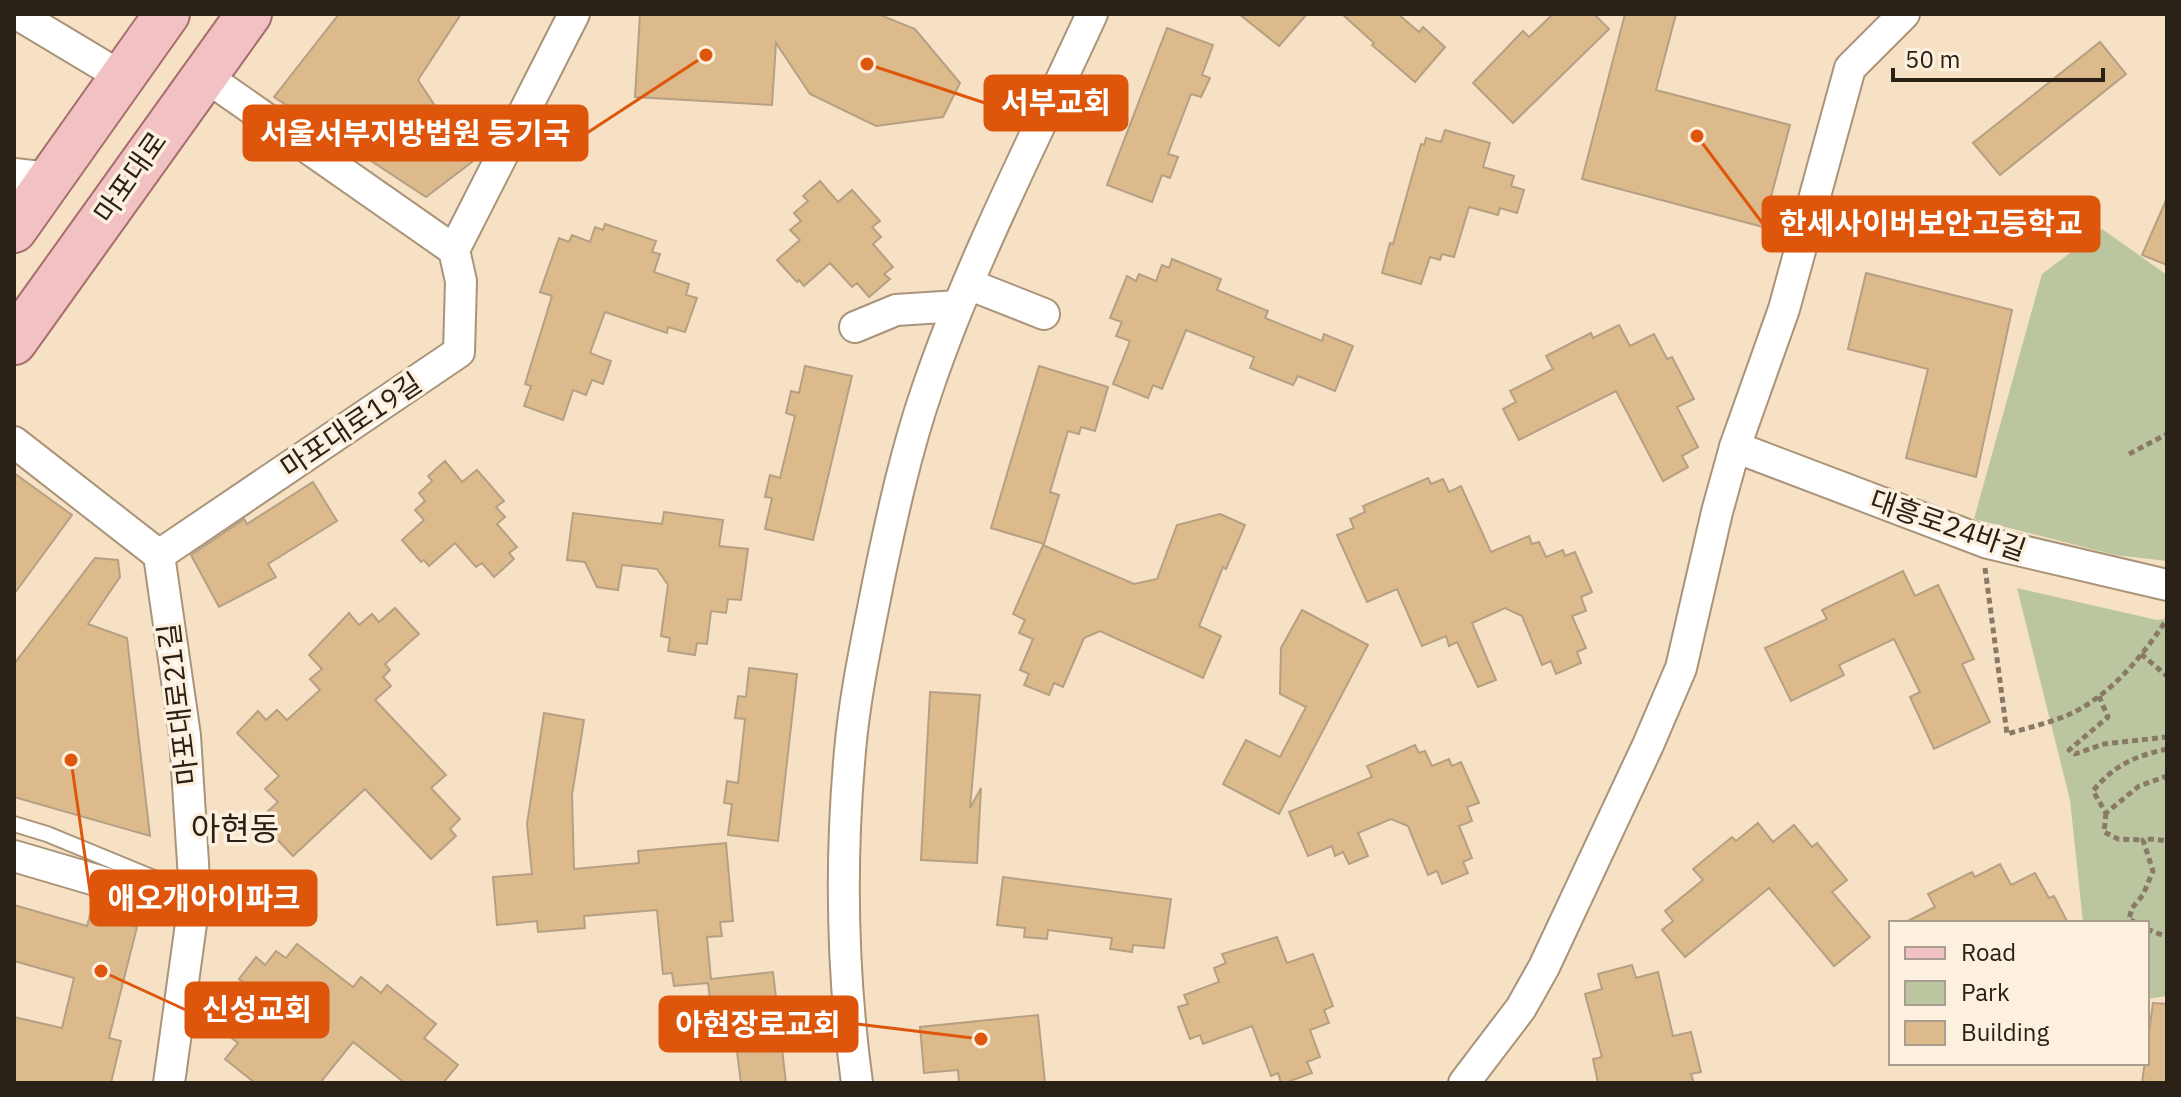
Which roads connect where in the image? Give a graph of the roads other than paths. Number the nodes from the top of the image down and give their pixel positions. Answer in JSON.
{"nodes":[{"id":1,"x":17,"y":14,"type":"edge"},
{"id":2,"x":167,"y":14,"type":"edge"},
{"id":3,"x":249,"y":14,"type":"edge"},
{"id":4,"x":574,"y":14,"type":"edge"},
{"id":5,"x":1092,"y":14,"type":"edge"},
{"id":6,"x":1904,"y":14,"type":"edge"},
{"id":7,"x":205,"y":76,"type":"junction"},
{"id":8,"x":122,"y":77,"type":"junction"},
{"id":9,"x":32,"y":176,"type":"edge"},
{"id":10,"x":14,"y":230,"type":"edge"},
{"id":11,"x":454,"y":250,"type":"junction"},
{"id":12,"x":963,"y":295,"type":"junction"},
{"id":13,"x":1044,"y":314,"type":"dead end"},
{"id":14,"x":855,"y":327,"type":"dead end"},
{"id":15,"x":14,"y":342,"type":"edge"},
{"id":16,"x":14,"y":442,"type":"edge"},
{"id":17,"x":1735,"y":447,"type":"junction"},
{"id":18,"x":159,"y":555,"type":"junction"},
{"id":19,"x":2167,"y":585,"type":"edge"},
{"id":20,"x":14,"y":824,"type":"edge"},
{"id":21,"x":14,"y":856,"type":"edge"},
{"id":22,"x":194,"y":902,"type":"junction"},
{"id":23,"x":292,"y":907,"type":"dead end"},
{"id":24,"x":169,"y":1083,"type":"edge"},
{"id":25,"x":857,"y":1083,"type":"edge"},
{"id":26,"x":1464,"y":1083,"type":"edge"}],
"edges":[{"from":1,"to":8,"type":"street"},
{"from":2,"to":8,"type":"main road"},
{"from":3,"to":7,"type":"main road","name":"마포대로"},
{"from":4,"to":11,"type":"street"},
{"from":5,"to":12,"type":"street"},
{"from":6,"to":17,"type":"street"},
{"from":7,"to":11,"type":"street"},
{"from":7,"to":15,"type":"main road","name":"마포대로"},
{"from":8,"to":9,"type":"main road"},
{"from":9,"to":10,"type":"main road"},
{"from":11,"to":18,"type":"street","name":"마포대로19길"},
{"from":12,"to":13,"type":"street"},
{"from":12,"to":14,"type":"street"},
{"from":12,"to":25,"type":"street"},
{"from":16,"to":18,"type":"street"},
{"from":17,"to":19,"type":"street","name":"대흥로24바길"},
{"from":17,"to":26,"type":"street"},
{"from":18,"to":22,"type":"street","name":"마포대로21길"},
{"from":20,"to":22,"type":"lane"},
{"from":21,"to":22,"type":"street"},
{"from":22,"to":23,"type":"street"},
{"from":22,"to":24,"type":"street","name":"마포대로21길"}]}
